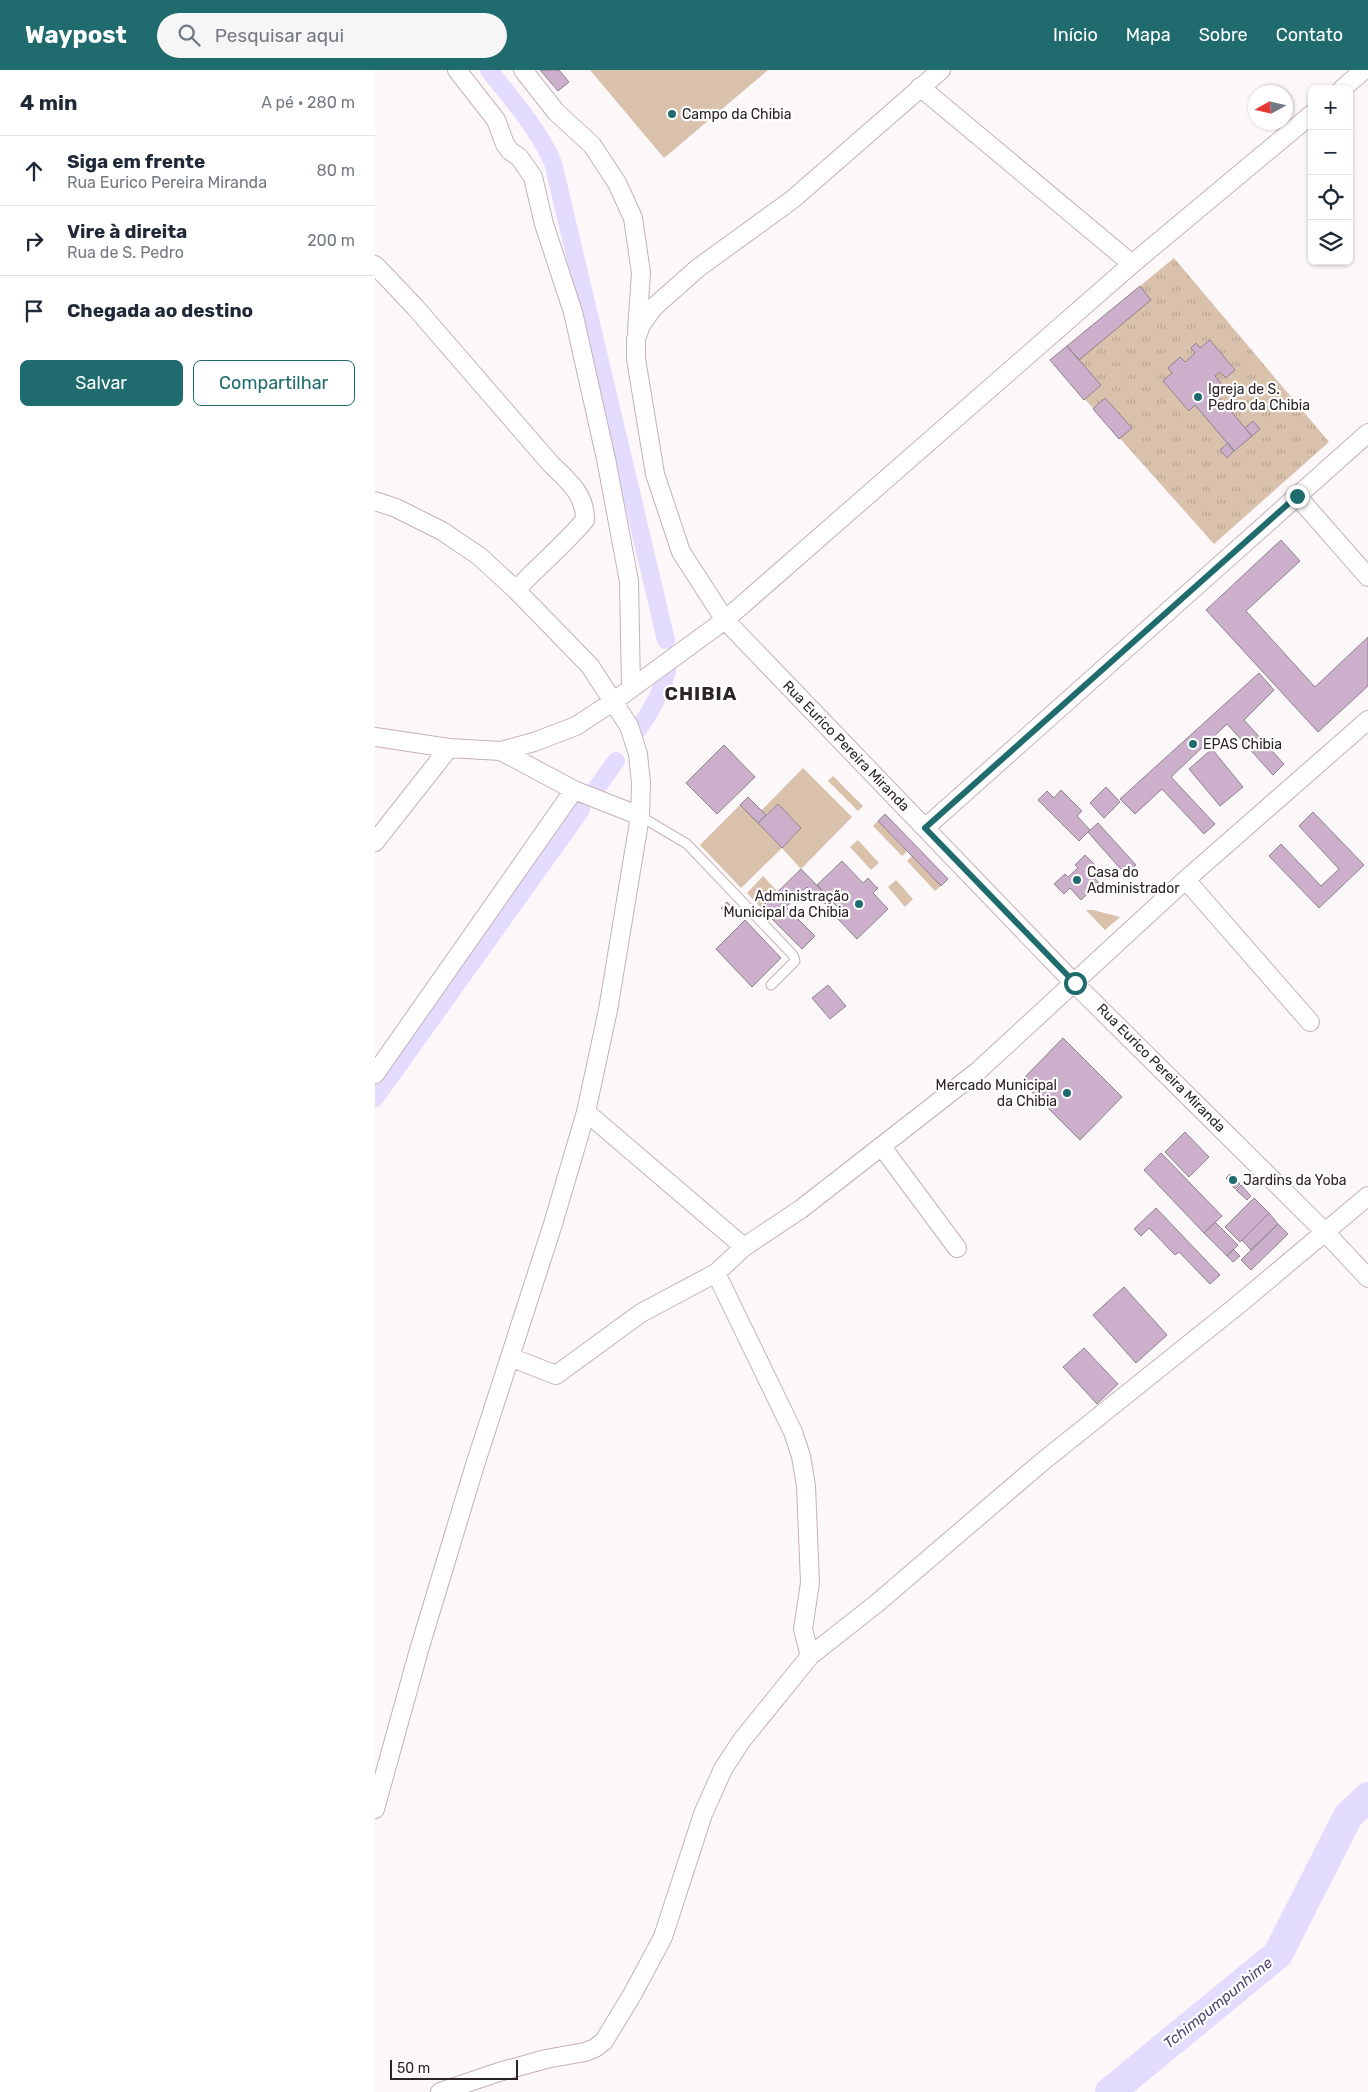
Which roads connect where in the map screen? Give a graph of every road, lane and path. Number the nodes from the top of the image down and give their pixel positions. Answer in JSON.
{"nodes":[{"id":1,"x":457,"y":70,"type":"edge"},
{"id":2,"x":523,"y":70,"type":"edge"},
{"id":3,"x":941,"y":70,"type":"edge"},
{"id":4,"x":1364,"y":70,"type":"edge"},
{"id":5,"x":1347,"y":85,"type":"edge"},
{"id":6,"x":920,"y":87,"type":"junction"},
{"id":7,"x":1308,"y":117,"type":"edge"},
{"id":8,"x":1132,"y":264,"type":"junction"},
{"id":9,"x":375,"y":265,"type":"edge"},
{"id":10,"x":636,"y":339,"type":"junction"},
{"id":11,"x":1368,"y":433,"type":"edge"},
{"id":12,"x":1297,"y":496,"type":"junction"},
{"id":13,"x":375,"y":501,"type":"edge"},
{"id":14,"x":1368,"y":577,"type":"edge"},
{"id":15,"x":516,"y":590,"type":"junction"},
{"id":16,"x":725,"y":620,"type":"junction"},
{"id":17,"x":631,"y":688,"type":"junction"},
{"id":18,"x":614,"y":702,"type":"junction"},
{"id":19,"x":1368,"y":720,"type":"edge"},
{"id":20,"x":375,"y":737,"type":"edge"},
{"id":21,"x":449,"y":748,"type":"junction"},
{"id":22,"x":501,"y":751,"type":"junction"},
{"id":23,"x":574,"y":790,"type":"junction"},
{"id":24,"x":641,"y":816,"type":"junction"},
{"id":25,"x":925,"y":828,"type":"junction"},
{"id":26,"x":375,"y":842,"type":"edge"},
{"id":27,"x":1186,"y":880,"type":"junction"},
{"id":28,"x":1075,"y":983,"type":"junction"},
{"id":29,"x":771,"y":985,"type":"dead end"},
{"id":30,"x":1310,"y":1022,"type":"dead end"},
{"id":31,"x":375,"y":1074,"type":"edge"},
{"id":32,"x":586,"y":1112,"type":"junction"},
{"id":33,"x":883,"y":1147,"type":"junction"},
{"id":34,"x":1368,"y":1196,"type":"edge"},
{"id":35,"x":1325,"y":1232,"type":"junction"},
{"id":36,"x":744,"y":1247,"type":"junction"},
{"id":37,"x":957,"y":1248,"type":"dead end"},
{"id":38,"x":716,"y":1273,"type":"junction"},
{"id":39,"x":1368,"y":1278,"type":"edge"},
{"id":40,"x":510,"y":1357,"type":"junction"},
{"id":41,"x":811,"y":1656,"type":"junction"},
{"id":42,"x":375,"y":1809,"type":"edge"},
{"id":43,"x":440,"y":2092,"type":"edge"}],
"edges":[{"from":1,"to":17,"type":"street"},
{"from":2,"to":10,"type":"street","name":"Rua Eurico Pereira Miranda"},
{"from":3,"to":6,"type":"street"},
{"from":4,"to":5,"type":"street"},
{"from":6,"to":8,"type":"street"},
{"from":6,"to":10,"type":"street"},
{"from":7,"to":8,"type":"street"},
{"from":8,"to":16,"type":"street"},
{"from":9,"to":15,"type":"street"},
{"from":10,"to":16,"type":"street","name":"Rua Eurico Pereira Miranda"},
{"from":11,"to":12,"type":"street"},
{"from":12,"to":14,"type":"street"},
{"from":12,"to":25,"type":"street"},
{"from":13,"to":15,"type":"street"},
{"from":15,"to":18,"type":"street"},
{"from":16,"to":17,"type":"street"},
{"from":16,"to":25,"type":"street","name":"Rua Eurico Pereira Miranda"},
{"from":17,"to":18,"type":"street"},
{"from":18,"to":22,"type":"street"},
{"from":18,"to":24,"type":"street"},
{"from":19,"to":27,"type":"street"},
{"from":20,"to":21,"type":"street"},
{"from":21,"to":22,"type":"street"},
{"from":21,"to":26,"type":"street"},
{"from":22,"to":23,"type":"street"},
{"from":23,"to":24,"type":"street"},
{"from":23,"to":31,"type":"street"},
{"from":24,"to":29,"type":"lane"},
{"from":24,"to":32,"type":"street"},
{"from":25,"to":28,"type":"street","name":"Rua Eurico Pereira Miranda"},
{"from":27,"to":28,"type":"street"},
{"from":27,"to":30,"type":"street"},
{"from":28,"to":33,"type":"street"},
{"from":28,"to":35,"type":"street","name":"Rua Eurico Pereira Miranda"},
{"from":32,"to":36,"type":"street"},
{"from":32,"to":40,"type":"street"},
{"from":33,"to":36,"type":"street"},
{"from":33,"to":37,"type":"street"},
{"from":34,"to":35,"type":"street"},
{"from":35,"to":39,"type":"street","name":"Rua Eurico Pereira Miranda"},
{"from":35,"to":41,"type":"street"},
{"from":36,"to":38,"type":"street"},
{"from":38,"to":40,"type":"street"},
{"from":38,"to":41,"type":"street"},
{"from":40,"to":42,"type":"street"},
{"from":41,"to":43,"type":"street"}]}
